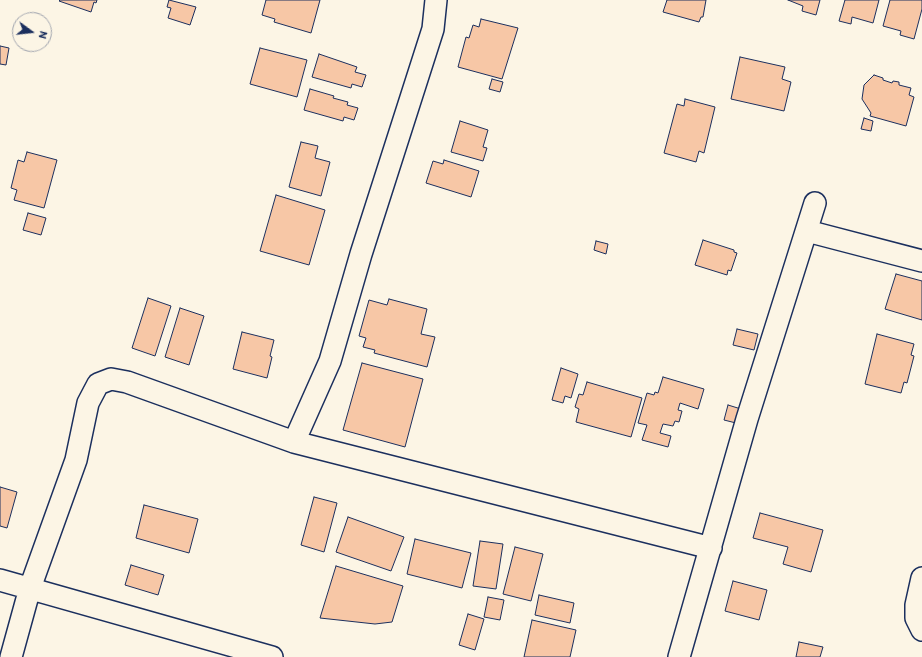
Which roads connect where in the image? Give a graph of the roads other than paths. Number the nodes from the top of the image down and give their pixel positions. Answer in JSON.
{"nodes":[{"id":1,"x":436,"y":0,"type":"edge"},
{"id":2,"x":815,"y":203,"type":"dead end"},
{"id":3,"x":807,"y":231,"type":"junction"},
{"id":4,"x":922,"y":261,"type":"edge"},
{"id":5,"x":294,"y":442,"type":"junction"},
{"id":6,"x":711,"y":548,"type":"junction"},
{"id":7,"x":922,"y":578,"type":"edge"},
{"id":8,"x":0,"y":580,"type":"edge"},
{"id":9,"x":30,"y":588,"type":"junction"},
{"id":10,"x":922,"y":630,"type":"edge"},
{"id":11,"x":11,"y":657,"type":"edge"},
{"id":12,"x":272,"y":657,"type":"edge"},
{"id":13,"x":679,"y":657,"type":"edge"}],
"edges":[{"from":1,"to":5,"type":"street"},
{"from":2,"to":3,"type":"street"},
{"from":3,"to":4,"type":"street"},
{"from":3,"to":6,"type":"street"},
{"from":5,"to":6,"type":"street"},
{"from":5,"to":9,"type":"street"},
{"from":6,"to":13,"type":"street"},
{"from":7,"to":10,"type":"street"},
{"from":8,"to":9,"type":"street"},
{"from":9,"to":11,"type":"street"},
{"from":9,"to":12,"type":"street"}]}
